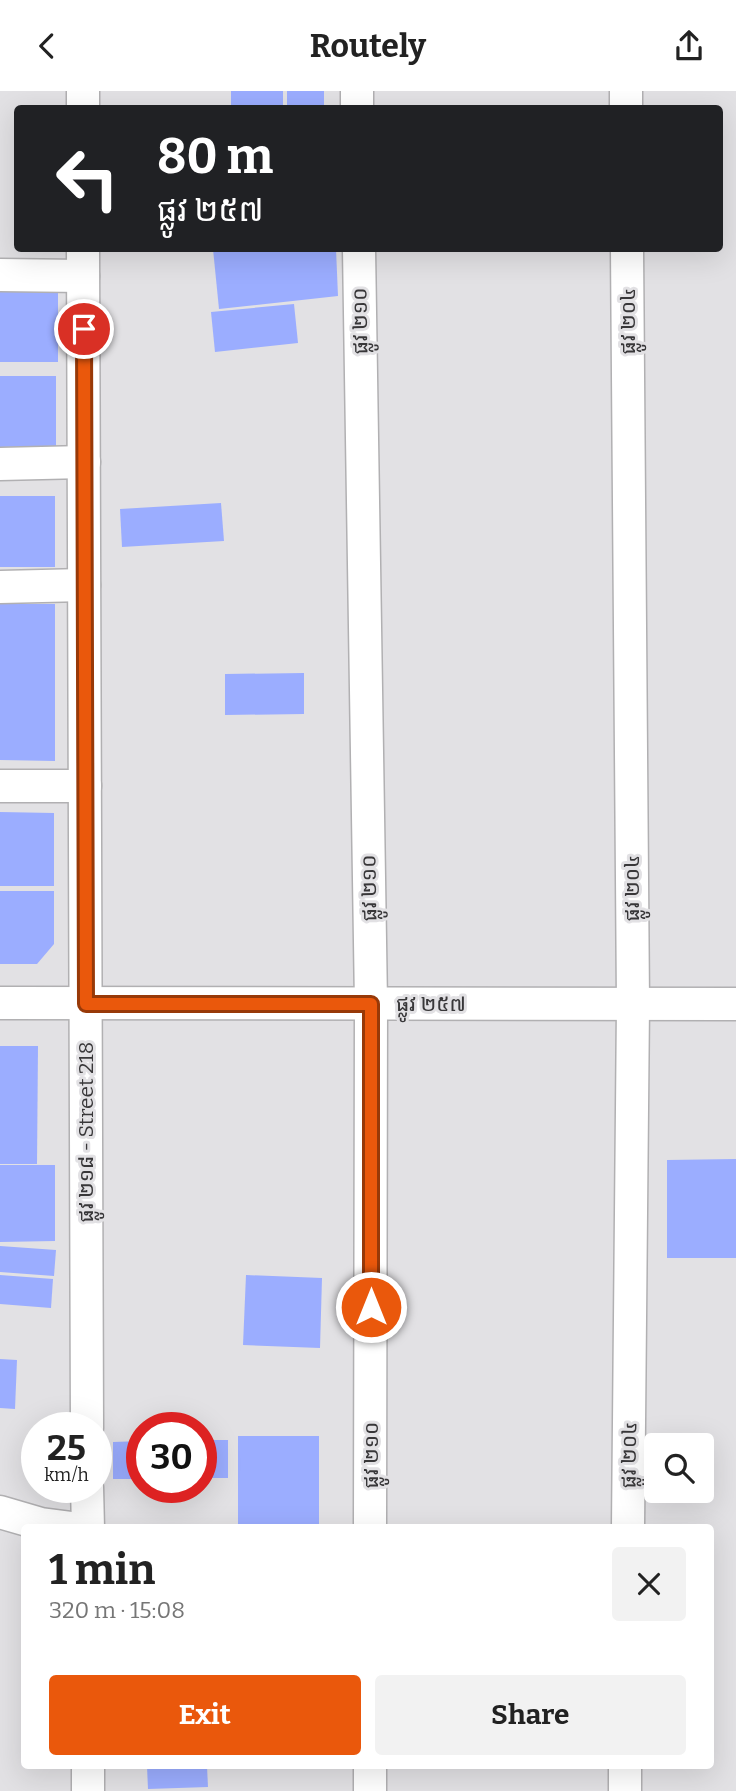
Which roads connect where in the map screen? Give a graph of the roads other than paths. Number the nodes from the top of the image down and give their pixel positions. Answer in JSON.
{"nodes":[{"id":1,"x":359,"y":252,"type":"edge"},
{"id":2,"x":628,"y":252,"type":"edge"},
{"id":3,"x":83,"y":262,"type":"edge"},
{"id":4,"x":0,"y":275,"type":"edge"},
{"id":5,"x":84,"y":462,"type":"junction"},
{"id":6,"x":0,"y":464,"type":"edge"},
{"id":7,"x":84,"y":585,"type":"junction"},
{"id":8,"x":0,"y":586,"type":"edge"},
{"id":9,"x":0,"y":786,"type":"edge"},
{"id":10,"x":85,"y":786,"type":"junction"},
{"id":11,"x":0,"y":1003,"type":"edge"},
{"id":12,"x":86,"y":1004,"type":"junction"},
{"id":13,"x":371,"y":1004,"type":"junction"},
{"id":14,"x":633,"y":1004,"type":"junction"},
{"id":15,"x":736,"y":1004,"type":"edge"},
{"id":16,"x":87,"y":1412,"type":"edge"},
{"id":17,"x":88,"y":1503,"type":"edge"},
{"id":18,"x":0,"y":1512,"type":"edge"},
{"id":19,"x":41,"y":1524,"type":"edge"},
{"id":20,"x":88,"y":1524,"type":"edge"},
{"id":21,"x":370,"y":1524,"type":"edge"},
{"id":22,"x":628,"y":1524,"type":"edge"},
{"id":23,"x":88,"y":1769,"type":"edge"},
{"id":24,"x":370,"y":1769,"type":"edge"},
{"id":25,"x":625,"y":1769,"type":"edge"},
{"id":26,"x":88,"y":1791,"type":"edge"},
{"id":27,"x":370,"y":1791,"type":"edge"},
{"id":28,"x":625,"y":1791,"type":"edge"}],
"edges":[{"from":1,"to":13,"type":"street","name":"ផ្លូវ ២១០"},
{"from":2,"to":14,"type":"street","name":"ផ្លូវ ២០៤"},
{"from":3,"to":4,"type":"street"},
{"from":3,"to":5,"type":"street","name":"ផ្លូវ ២១៨ - Street 218"},
{"from":5,"to":6,"type":"street"},
{"from":5,"to":7,"type":"street","name":"ផ្លូវ ២១៨ - Street 218"},
{"from":7,"to":8,"type":"street"},
{"from":7,"to":10,"type":"street","name":"ផ្លូវ ២១៨ - Street 218"},
{"from":9,"to":10,"type":"street"},
{"from":10,"to":12,"type":"street","name":"ផ្លូវ ២១៨ - Street 218"},
{"from":11,"to":12,"type":"street","name":"ផ្លូវ ២៥៧"},
{"from":12,"to":13,"type":"street","name":"ផ្លូវ ២៥៧"},
{"from":12,"to":16,"type":"street","name":"ផ្លូវ ២១៨ - Street 218"},
{"from":13,"to":14,"type":"street","name":"ផ្លូវ ២៥៧"},
{"from":13,"to":21,"type":"street","name":"ផ្លូវ ២១០"},
{"from":14,"to":15,"type":"street","name":"ផ្លូវ ២៥៧"},
{"from":14,"to":22,"type":"street","name":"ផ្លូវ ២០៤"},
{"from":17,"to":20,"type":"street"},
{"from":18,"to":19,"type":"street"},
{"from":23,"to":26,"type":"street"},
{"from":24,"to":27,"type":"street"},
{"from":25,"to":28,"type":"street"}]}
